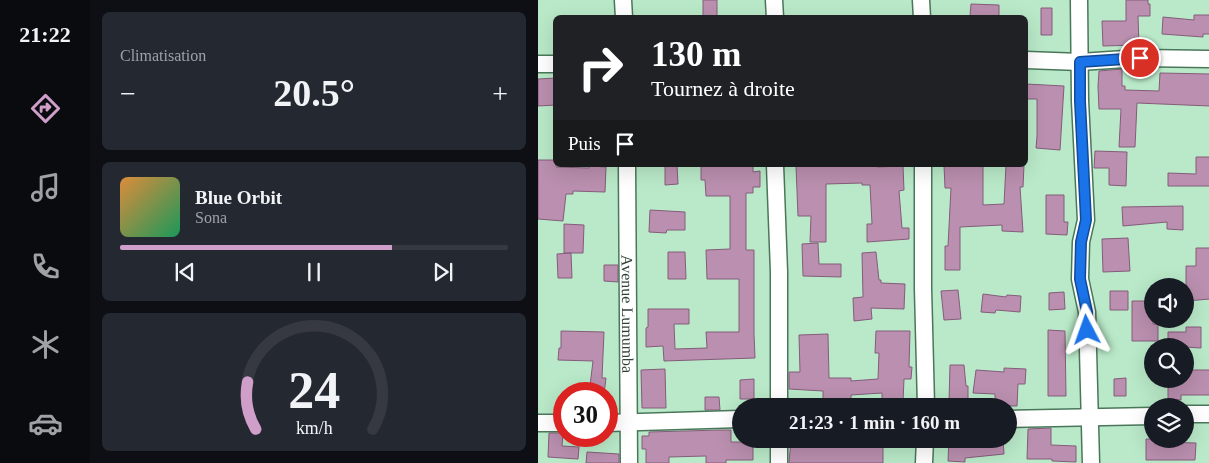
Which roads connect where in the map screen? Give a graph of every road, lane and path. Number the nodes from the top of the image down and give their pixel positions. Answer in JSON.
{"nodes":[{"id":1,"x":623,"y":0,"type":"edge"},
{"id":2,"x":774,"y":0,"type":"edge"},
{"id":3,"x":921,"y":0,"type":"edge"},
{"id":4,"x":1079,"y":0,"type":"edge"},
{"id":5,"x":624,"y":15,"type":"edge"},
{"id":6,"x":775,"y":15,"type":"edge"},
{"id":7,"x":922,"y":15,"type":"edge"},
{"id":8,"x":1210,"y":59,"type":"edge"},
{"id":9,"x":1028,"y":60,"type":"edge"},
{"id":10,"x":1080,"y":62,"type":"junction"},
{"id":11,"x":538,"y":64,"type":"edge"},
{"id":12,"x":553,"y":64,"type":"edge"},
{"id":13,"x":627,"y":167,"type":"edge"},
{"id":14,"x":775,"y":167,"type":"edge"},
{"id":15,"x":923,"y":167,"type":"edge"},
{"id":16,"x":778,"y":398,"type":"edge"},
{"id":17,"x":926,"y":398,"type":"edge"},
{"id":18,"x":1194,"y":414,"type":"edge"},
{"id":19,"x":1210,"y":414,"type":"edge"},
{"id":20,"x":1144,"y":416,"type":"edge"},
{"id":21,"x":1089,"y":418,"type":"junction"},
{"id":22,"x":732,"y":419,"type":"edge"},
{"id":23,"x":1017,"y":419,"type":"edge"},
{"id":24,"x":538,"y":422,"type":"edge"},
{"id":25,"x":553,"y":423,"type":"edge"},
{"id":26,"x":618,"y":423,"type":"edge"},
{"id":27,"x":630,"y":423,"type":"junction"},
{"id":28,"x":779,"y":448,"type":"edge"},
{"id":29,"x":925,"y":448,"type":"edge"},
{"id":30,"x":629,"y":463,"type":"edge"},
{"id":31,"x":778,"y":463,"type":"edge"},
{"id":32,"x":924,"y":463,"type":"edge"},
{"id":33,"x":1091,"y":463,"type":"edge"}],
"edges":[{"from":1,"to":5,"type":"street"},
{"from":2,"to":6,"type":"street"},
{"from":3,"to":7,"type":"street"},
{"from":4,"to":10,"type":"street"},
{"from":8,"to":10,"type":"street"},
{"from":9,"to":10,"type":"street"},
{"from":10,"to":21,"type":"street"},
{"from":11,"to":12,"type":"street"},
{"from":13,"to":27,"type":"street","name":"Avenue Lumumba"},
{"from":14,"to":16,"type":"street"},
{"from":15,"to":17,"type":"street"},
{"from":18,"to":19,"type":"street"},
{"from":20,"to":21,"type":"street"},
{"from":21,"to":23,"type":"street"},
{"from":21,"to":33,"type":"street"},
{"from":22,"to":27,"type":"street"},
{"from":24,"to":25,"type":"street"},
{"from":26,"to":27,"type":"street"},
{"from":27,"to":30,"type":"street","name":"Avenue Lumumba"},
{"from":28,"to":31,"type":"street"},
{"from":29,"to":32,"type":"street"}]}
